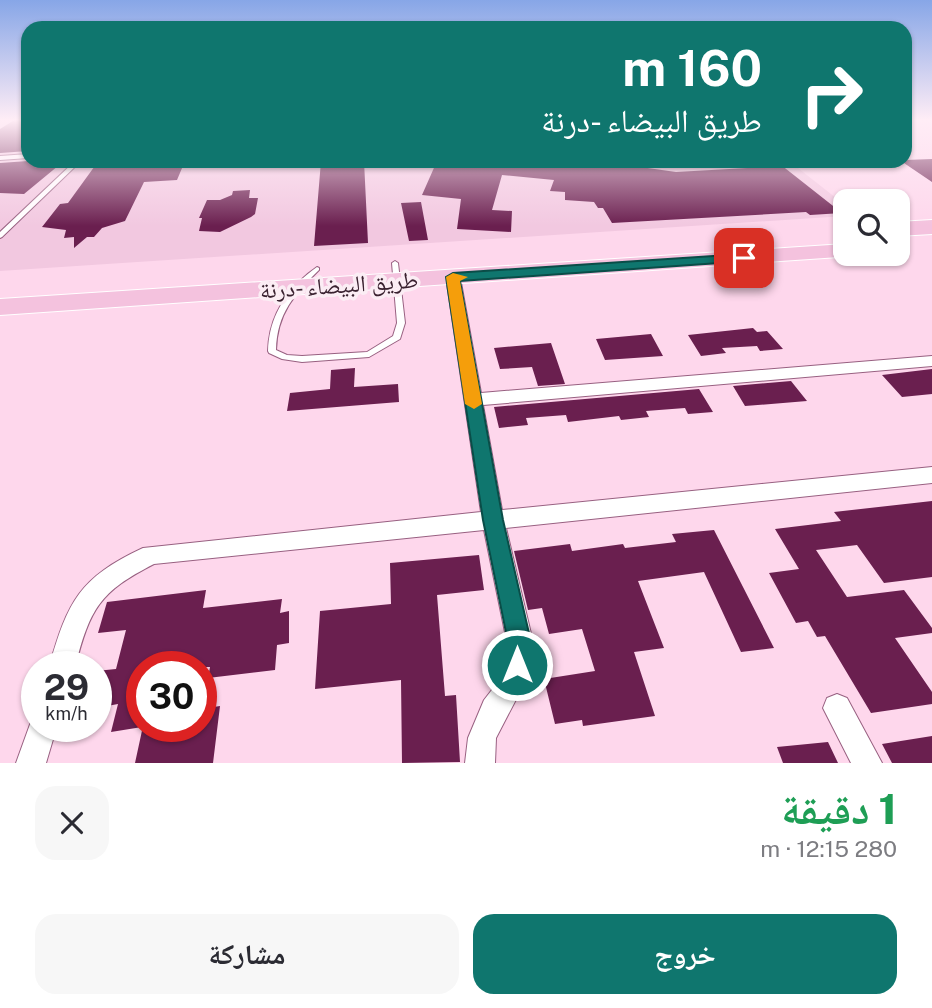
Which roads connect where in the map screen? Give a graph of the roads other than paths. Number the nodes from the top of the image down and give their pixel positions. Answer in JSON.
{"nodes":[{"id":1,"x":21,"y":156,"type":"edge"},
{"id":2,"x":0,"y":158,"type":"edge"},
{"id":3,"x":71,"y":168,"type":"edge"},
{"id":4,"x":932,"y":227,"type":"edge"},
{"id":5,"x":910,"y":228,"type":"edge"},
{"id":6,"x":833,"y":234,"type":"edge"},
{"id":7,"x":0,"y":236,"type":"edge"},
{"id":8,"x":932,"y":245,"type":"edge"},
{"id":9,"x":910,"y":246,"type":"edge"},
{"id":10,"x":833,"y":252,"type":"edge"},
{"id":11,"x":317,"y":269,"type":"junction"},
{"id":12,"x":396,"y":272,"type":"junction"},
{"id":13,"x":453,"y":277,"type":"junction"},
{"id":14,"x":0,"y":287,"type":"edge"},
{"id":15,"x":297,"y":287,"type":"junction"},
{"id":16,"x":0,"y":307,"type":"edge"},
{"id":17,"x":932,"y":361,"type":"edge"},
{"id":18,"x":473,"y":400,"type":"junction"},
{"id":19,"x":932,"y":475,"type":"edge"},
{"id":20,"x":493,"y":520,"type":"junction"},
{"id":21,"x":67,"y":651,"type":"edge"},
{"id":22,"x":837,"y":708,"type":"dead end"},
{"id":23,"x":38,"y":742,"type":"edge"},
{"id":24,"x":31,"y":763,"type":"edge"},
{"id":25,"x":481,"y":763,"type":"edge"},
{"id":26,"x":867,"y":763,"type":"edge"}],
"edges":[{"from":1,"to":2,"type":"lane"},
{"from":3,"to":7,"type":"lane"},
{"from":4,"to":5,"type":"highway"},
{"from":6,"to":12,"type":"highway","name":"طريق البيضاء -درنة"},
{"from":8,"to":9,"type":"highway"},
{"from":10,"to":13,"type":"highway","name":"طريق البيضاء -درنة"},
{"from":11,"to":12,"type":"highway","name":"طريق البيضاء -درنة"},
{"from":11,"to":14,"type":"highway","name":"طريق البيضاء -درنة"},
{"from":11,"to":15,"type":"lane"},
{"from":12,"to":13,"type":"highway","name":"طريق البيضاء -درنة"},
{"from":12,"to":15,"type":"highway","name":"طريق البيضاء -درنة"},
{"from":12,"to":15,"type":"lane"},
{"from":13,"to":18,"type":"street"},
{"from":15,"to":16,"type":"highway","name":"طريق البيضاء -درنة"},
{"from":17,"to":18,"type":"street"},
{"from":18,"to":20,"type":"street"},
{"from":19,"to":20,"type":"street"},
{"from":20,"to":21,"type":"street"},
{"from":20,"to":25,"type":"street"},
{"from":22,"to":26,"type":"street"},
{"from":23,"to":24,"type":"street"}]}
